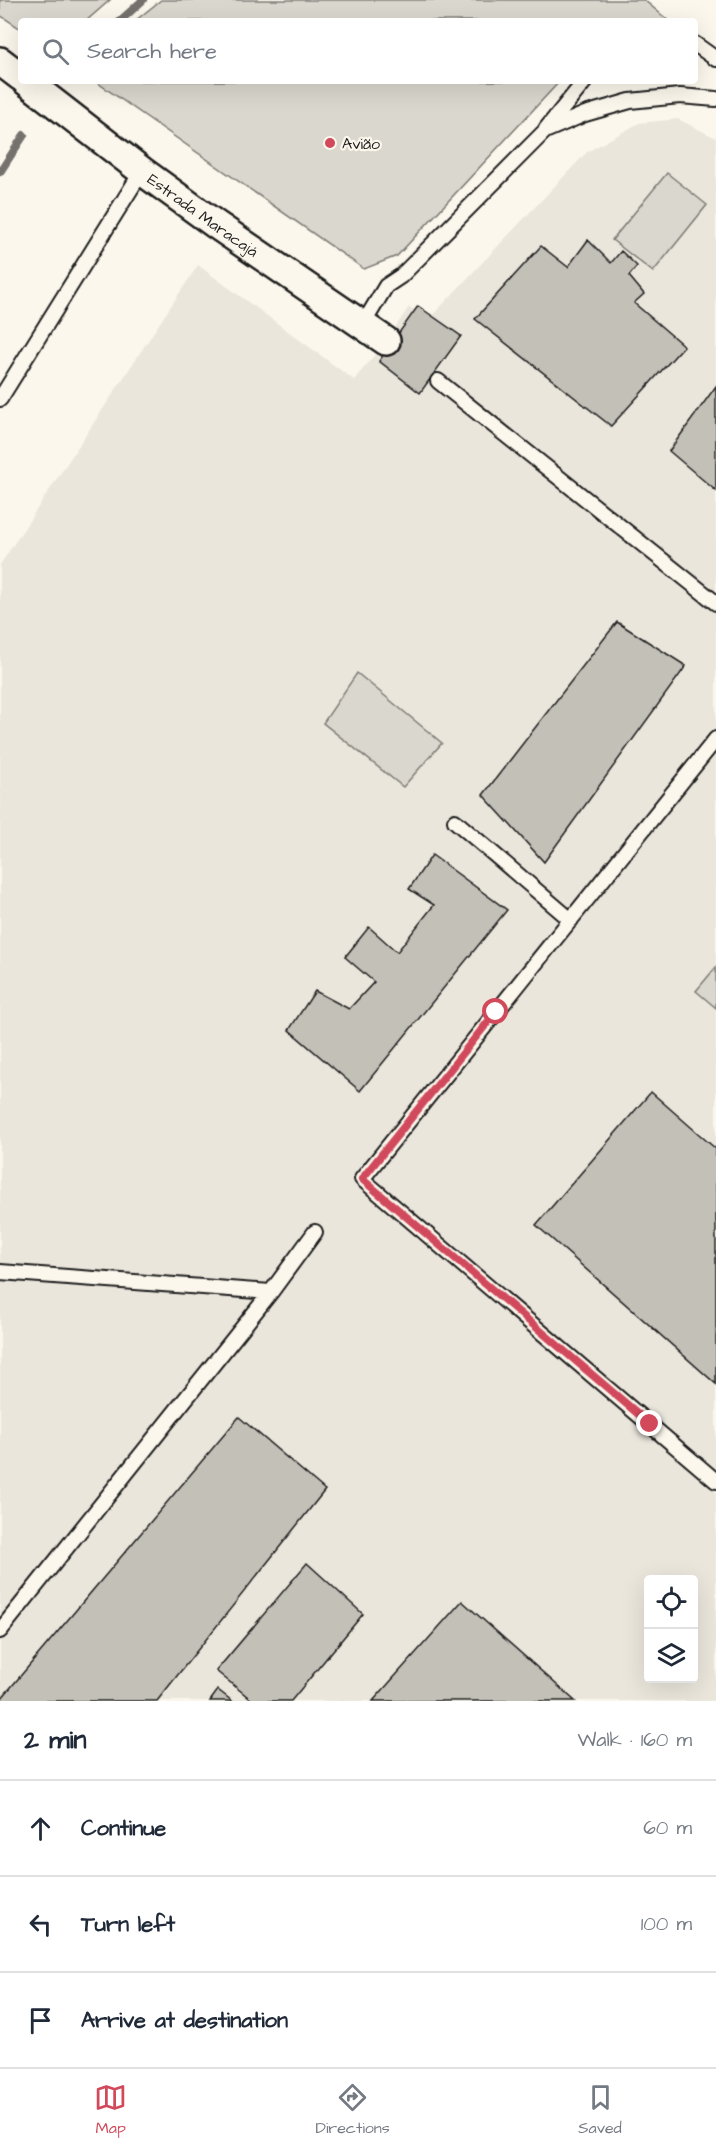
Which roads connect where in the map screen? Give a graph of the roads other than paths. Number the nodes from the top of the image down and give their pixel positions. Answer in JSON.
{"nodes":[{"id":1,"x":698,"y":46,"type":"edge"},
{"id":2,"x":716,"y":59,"type":"edge"},
{"id":3,"x":0,"y":61,"type":"edge"},
{"id":4,"x":18,"y":75,"type":"edge"},
{"id":5,"x":30,"y":84,"type":"edge"},
{"id":6,"x":583,"y":84,"type":"edge"},
{"id":7,"x":716,"y":99,"type":"edge"},
{"id":8,"x":544,"y":131,"type":"junction"},
{"id":9,"x":142,"y":171,"type":"junction"},
{"id":10,"x":362,"y":326,"type":"junction"},
{"id":11,"x":387,"y":342,"type":"dead end"},
{"id":12,"x":438,"y":381,"type":"dead end"},
{"id":13,"x":0,"y":399,"type":"edge"},
{"id":14,"x":716,"y":603,"type":"edge"},
{"id":15,"x":716,"y":740,"type":"edge"},
{"id":16,"x":455,"y":821,"type":"dead end"},
{"id":17,"x":571,"y":920,"type":"junction"},
{"id":18,"x":315,"y":1233,"type":"dead end"},
{"id":19,"x":0,"y":1272,"type":"edge"},
{"id":20,"x":271,"y":1292,"type":"junction"},
{"id":21,"x":686,"y":1455,"type":"junction"},
{"id":22,"x":716,"y":1471,"type":"edge"},
{"id":23,"x":716,"y":1481,"type":"edge"},
{"id":24,"x":0,"y":1631,"type":"edge"}],
"edges":[{"from":1,"to":2,"type":"lane"},
{"from":3,"to":4,"type":"street"},
{"from":5,"to":9,"type":"street","name":"Estrada Maracajá"},
{"from":6,"to":8,"type":"lane"},
{"from":7,"to":8,"type":"lane"},
{"from":8,"to":10,"type":"lane"},
{"from":9,"to":10,"type":"street","name":"Estrada Maracajá"},
{"from":9,"to":13,"type":"lane"},
{"from":10,"to":11,"type":"street","name":"Estrada Maracajá"},
{"from":12,"to":14,"type":"lane"},
{"from":15,"to":17,"type":"lane"},
{"from":16,"to":17,"type":"lane"},
{"from":17,"to":21,"type":"lane"},
{"from":18,"to":20,"type":"lane"},
{"from":19,"to":20,"type":"lane"},
{"from":20,"to":24,"type":"lane"},
{"from":21,"to":22,"type":"lane"},
{"from":21,"to":23,"type":"lane"}]}
